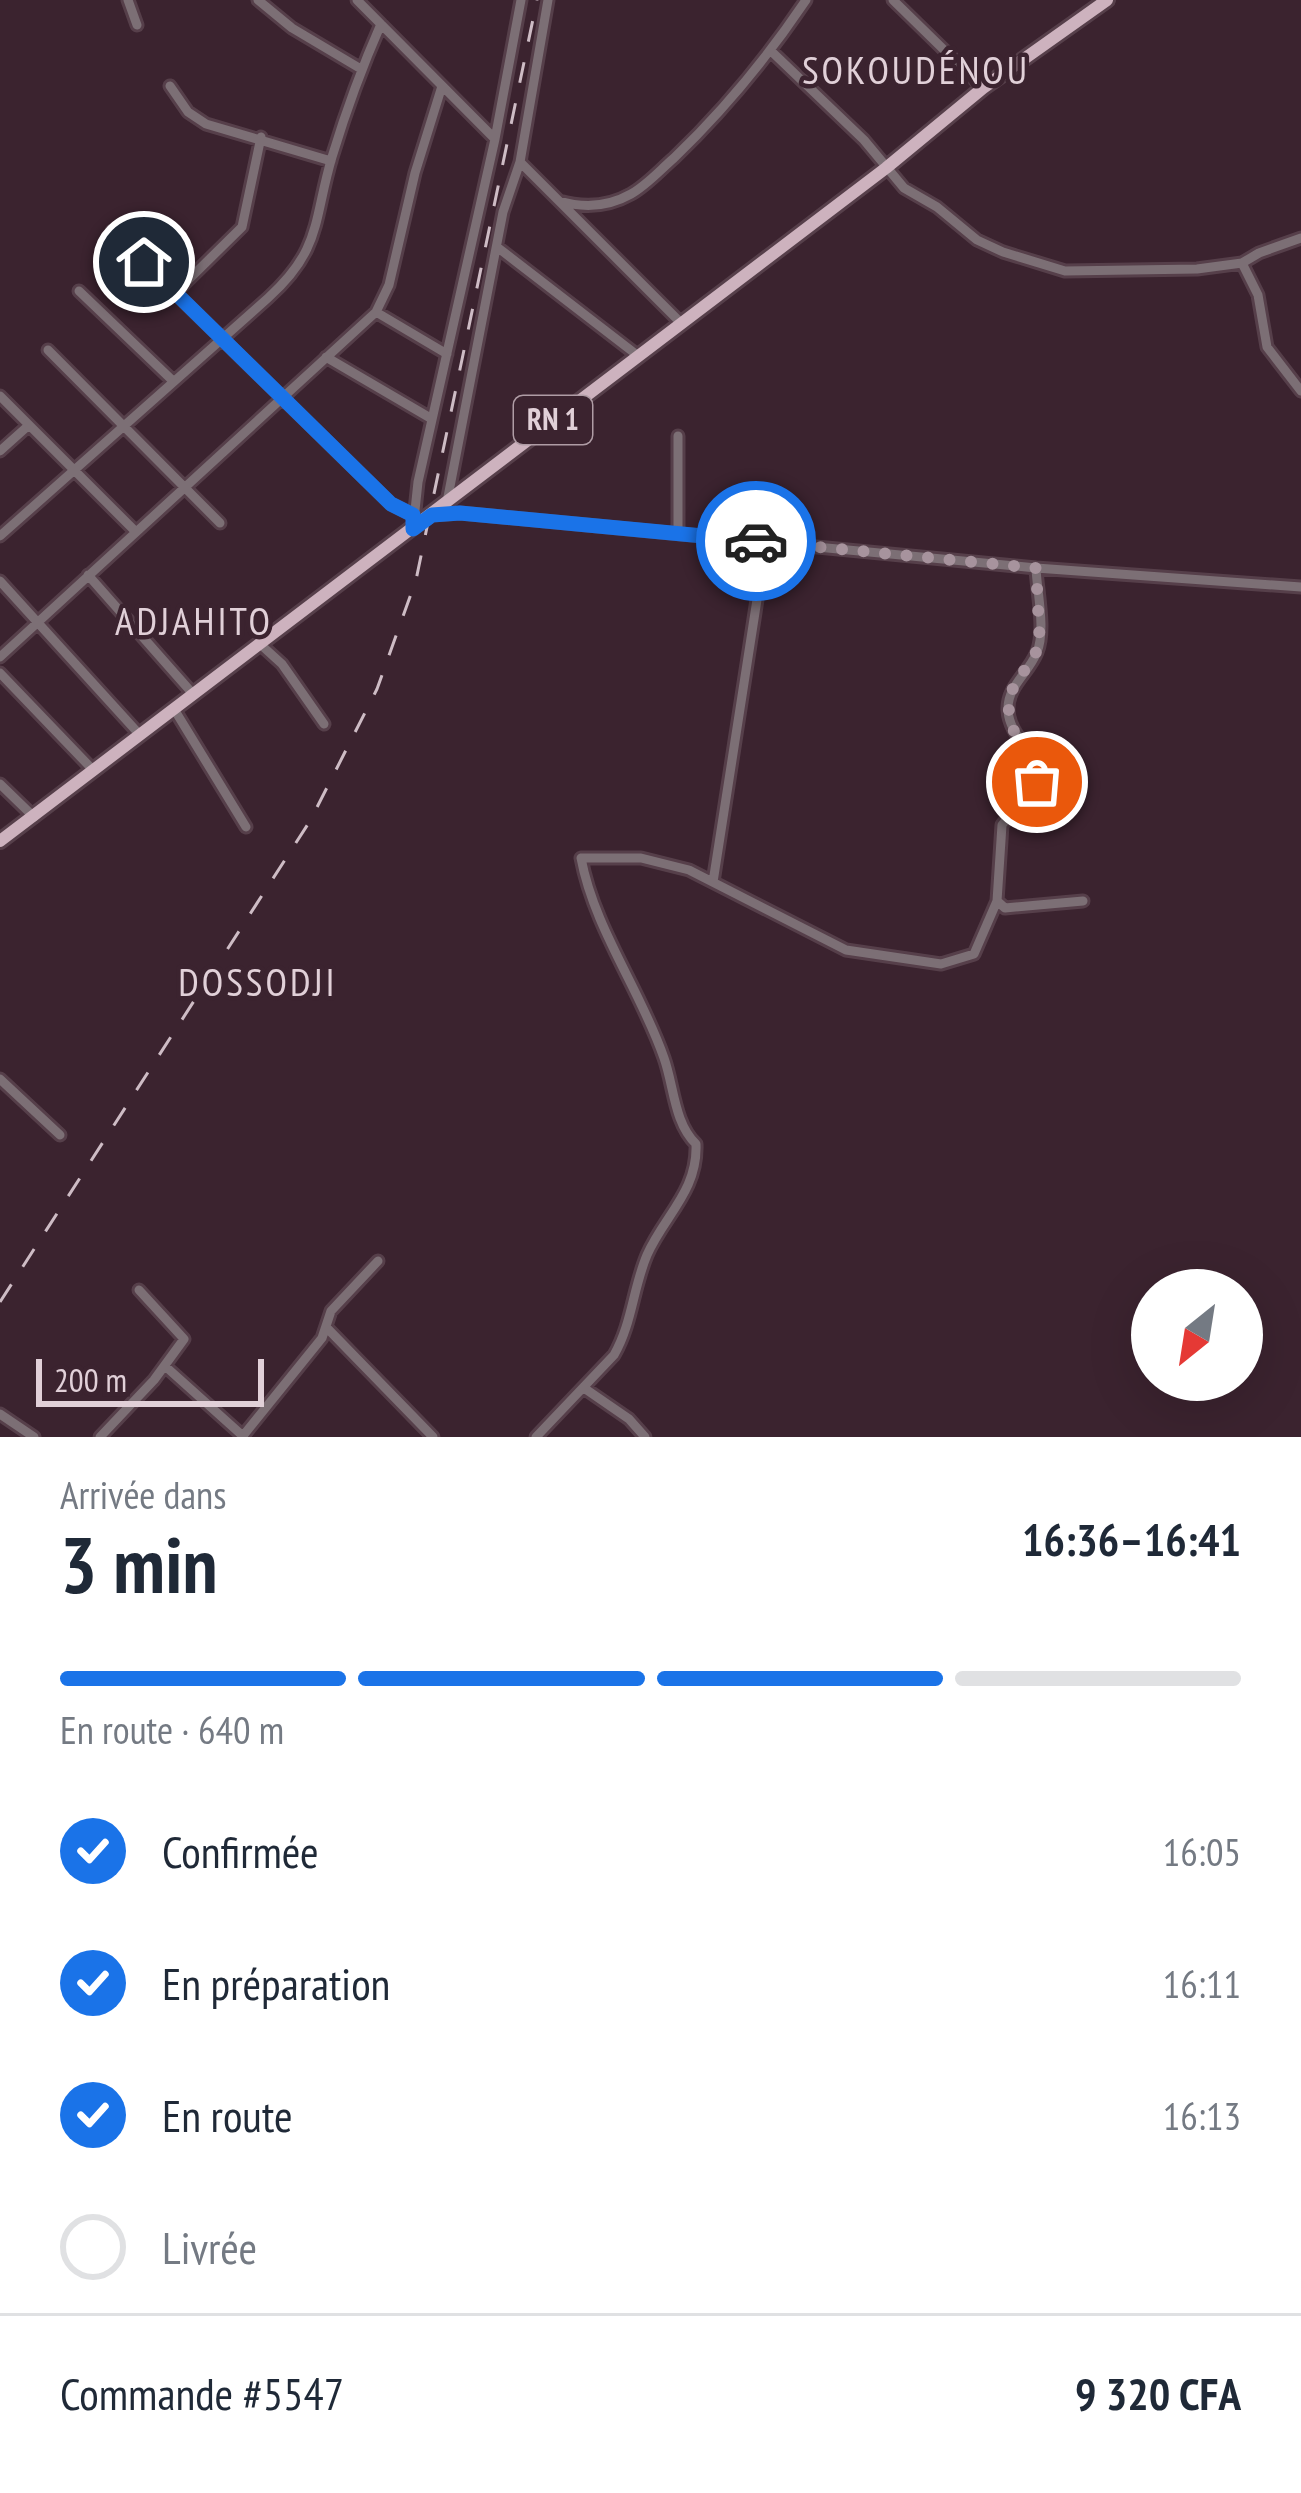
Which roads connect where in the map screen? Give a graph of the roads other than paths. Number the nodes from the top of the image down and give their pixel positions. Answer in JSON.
{"nodes":[{"id":1,"x":128,"y":0,"type":"edge"},
{"id":2,"x":258,"y":0,"type":"edge"},
{"id":3,"x":357,"y":0,"type":"edge"},
{"id":4,"x":521,"y":0,"type":"edge"},
{"id":5,"x":548,"y":0,"type":"edge"},
{"id":6,"x":806,"y":0,"type":"edge"},
{"id":7,"x":893,"y":0,"type":"edge"},
{"id":8,"x":1107,"y":0,"type":"edge"},
{"id":9,"x":381,"y":24,"type":"junction"},
{"id":10,"x":137,"y":25,"type":"dead end"},
{"id":11,"x":770,"y":50,"type":"junction"},
{"id":12,"x":362,"y":70,"type":"junction"},
{"id":13,"x":170,"y":86,"type":"dead end"},
{"id":14,"x":442,"y":86,"type":"junction"},
{"id":15,"x":983,"y":88,"type":"junction"},
{"id":16,"x":261,"y":137,"type":"junction"},
{"id":17,"x":495,"y":139,"type":"junction"},
{"id":18,"x":331,"y":160,"type":"junction"},
{"id":19,"x":520,"y":162,"type":"junction"},
{"id":20,"x":886,"y":168,"type":"junction"},
{"id":21,"x":559,"y":201,"type":"junction"},
{"id":22,"x":112,"y":231,"type":"dead end"},
{"id":23,"x":1301,"y":238,"type":"edge"},
{"id":24,"x":497,"y":247,"type":"junction"},
{"id":25,"x":1242,"y":263,"type":"junction"},
{"id":26,"x":79,"y":291,"type":"dead end"},
{"id":27,"x":176,"y":292,"type":"junction"},
{"id":28,"x":376,"y":312,"type":"junction"},
{"id":29,"x":681,"y":323,"type":"junction"},
{"id":30,"x":222,"y":338,"type":"junction"},
{"id":31,"x":48,"y":350,"type":"dead end"},
{"id":32,"x":447,"y":354,"type":"junction"},
{"id":33,"x":326,"y":356,"type":"junction"},
{"id":34,"x":638,"y":356,"type":"junction"},
{"id":35,"x":172,"y":380,"type":"junction"},
{"id":36,"x":1301,"y":391,"type":"edge"},
{"id":37,"x":281,"y":395,"type":"junction"},
{"id":38,"x":0,"y":396,"type":"edge"},
{"id":39,"x":432,"y":419,"type":"junction"},
{"id":40,"x":29,"y":424,"type":"junction"},
{"id":41,"x":124,"y":425,"type":"junction"},
{"id":42,"x":678,"y":436,"type":"dead end"},
{"id":43,"x":0,"y":451,"type":"edge"},
{"id":44,"x":76,"y":469,"type":"junction"},
{"id":45,"x":184,"y":485,"type":"junction"},
{"id":46,"x":452,"y":498,"type":"junction"},
{"id":47,"x":460,"y":513,"type":"junction"},
{"id":48,"x":432,"y":515,"type":"junction"},
{"id":49,"x":413,"y":522,"type":"junction"},
{"id":50,"x":220,"y":523,"type":"dead end"},
{"id":51,"x":135,"y":531,"type":"junction"},
{"id":52,"x":678,"y":533,"type":"junction"},
{"id":53,"x":0,"y":536,"type":"edge"},
{"id":54,"x":766,"y":542,"type":"junction"},
{"id":55,"x":1036,"y":568,"type":"junction"},
{"id":56,"x":88,"y":574,"type":"junction"},
{"id":57,"x":0,"y":581,"type":"edge"},
{"id":58,"x":1301,"y":587,"type":"edge"},
{"id":59,"x":37,"y":622,"type":"junction"},
{"id":60,"x":260,"y":644,"type":"junction"},
{"id":61,"x":0,"y":658,"type":"edge"},
{"id":62,"x":0,"y":673,"type":"edge"},
{"id":63,"x":193,"y":694,"type":"junction"},
{"id":64,"x":174,"y":709,"type":"junction"},
{"id":65,"x":324,"y":724,"type":"dead end"},
{"id":66,"x":140,"y":735,"type":"junction"},
{"id":67,"x":94,"y":771,"type":"junction"},
{"id":68,"x":0,"y":784,"type":"edge"},
{"id":69,"x":34,"y":817,"type":"junction"},
{"id":70,"x":246,"y":827,"type":"dead end"},
{"id":71,"x":0,"y":841,"type":"edge"},
{"id":72,"x":712,"y":881,"type":"junction"},
{"id":73,"x":997,"y":901,"type":"junction"},
{"id":74,"x":1083,"y":902,"type":"dead end"},
{"id":75,"x":0,"y":1079,"type":"edge"},
{"id":76,"x":60,"y":1135,"type":"dead end"},
{"id":77,"x":377,"y":1261,"type":"dead end"},
{"id":78,"x":139,"y":1290,"type":"dead end"},
{"id":79,"x":326,"y":1327,"type":"junction"},
{"id":80,"x":165,"y":1366,"type":"junction"},
{"id":81,"x":584,"y":1388,"type":"junction"},
{"id":82,"x":0,"y":1414,"type":"edge"},
{"id":83,"x":242,"y":1436,"type":"edge"},
{"id":84,"x":34,"y":1437,"type":"edge"},
{"id":85,"x":100,"y":1437,"type":"edge"},
{"id":86,"x":433,"y":1437,"type":"edge"},
{"id":87,"x":536,"y":1437,"type":"edge"},
{"id":88,"x":645,"y":1437,"type":"edge"}],
"edges":[{"from":1,"to":10,"type":"street"},
{"from":2,"to":12,"type":"street"},
{"from":3,"to":9,"type":"street"},
{"from":4,"to":17,"type":"street"},
{"from":5,"to":19,"type":"street"},
{"from":6,"to":11,"type":"street"},
{"from":7,"to":15,"type":"street"},
{"from":8,"to":15,"type":"main road","number":"RN 1"},
{"from":9,"to":12,"type":"street"},
{"from":9,"to":14,"type":"street"},
{"from":11,"to":20,"type":"street"},
{"from":11,"to":21,"type":"street"},
{"from":12,"to":18,"type":"street"},
{"from":13,"to":16,"type":"street"},
{"from":14,"to":17,"type":"street"},
{"from":14,"to":28,"type":"street"},
{"from":15,"to":20,"type":"main road","number":"RN 1"},
{"from":16,"to":18,"type":"street"},
{"from":16,"to":27,"type":"street"},
{"from":17,"to":32,"type":"street"},
{"from":18,"to":30,"type":"street"},
{"from":19,"to":21,"type":"street"},
{"from":19,"to":24,"type":"street"},
{"from":20,"to":25,"type":"street"},
{"from":20,"to":29,"type":"main road","number":"RN 1"},
{"from":21,"to":29,"type":"street"},
{"from":22,"to":27,"type":"street"},
{"from":23,"to":25,"type":"street"},
{"from":24,"to":34,"type":"street"},
{"from":24,"to":46,"type":"street"},
{"from":25,"to":36,"type":"street"},
{"from":26,"to":35,"type":"street"},
{"from":27,"to":30,"type":"street"},
{"from":28,"to":32,"type":"street"},
{"from":28,"to":33,"type":"street"},
{"from":29,"to":34,"type":"main road","number":"RN 1"},
{"from":30,"to":35,"type":"street"},
{"from":30,"to":37,"type":"street"},
{"from":31,"to":41,"type":"street"},
{"from":32,"to":39,"type":"street"},
{"from":33,"to":37,"type":"street"},
{"from":33,"to":39,"type":"street"},
{"from":34,"to":46,"type":"main road","number":"RN 1"},
{"from":35,"to":41,"type":"street"},
{"from":37,"to":45,"type":"street"},
{"from":37,"to":49,"type":"street"},
{"from":38,"to":40,"type":"street"},
{"from":39,"to":49,"type":"street"},
{"from":40,"to":43,"type":"street"},
{"from":40,"to":44,"type":"street"},
{"from":41,"to":44,"type":"street"},
{"from":41,"to":45,"type":"street"},
{"from":42,"to":52,"type":"street"},
{"from":44,"to":51,"type":"street"},
{"from":44,"to":53,"type":"street"},
{"from":45,"to":50,"type":"street"},
{"from":45,"to":51,"type":"street"},
{"from":46,"to":47,"type":"main road"},
{"from":46,"to":48,"type":"main road","number":"RN 1"},
{"from":47,"to":48,"type":"street"},
{"from":47,"to":52,"type":"street"},
{"from":48,"to":49,"type":"main road","number":"RN 1"},
{"from":49,"to":60,"type":"main road","number":"RN 1"},
{"from":51,"to":56,"type":"street"},
{"from":52,"to":54,"type":"street"},
{"from":54,"to":55,"type":"street"},
{"from":54,"to":72,"type":"street"},
{"from":55,"to":58,"type":"street"},
{"from":55,"to":73,"type":"street"},
{"from":56,"to":59,"type":"street"},
{"from":56,"to":63,"type":"street"},
{"from":57,"to":59,"type":"street"},
{"from":59,"to":61,"type":"street"},
{"from":59,"to":66,"type":"street"},
{"from":60,"to":63,"type":"main road","number":"RN 1"},
{"from":60,"to":65,"type":"street"},
{"from":62,"to":67,"type":"street"},
{"from":63,"to":64,"type":"main road","number":"RN 1"},
{"from":64,"to":66,"type":"main road","number":"RN 1"},
{"from":64,"to":70,"type":"street"},
{"from":66,"to":67,"type":"main road","number":"RN 1"},
{"from":67,"to":69,"type":"main road","number":"RN 1"},
{"from":68,"to":69,"type":"street"},
{"from":69,"to":71,"type":"main road","number":"RN 1"},
{"from":72,"to":73,"type":"street"},
{"from":72,"to":81,"type":"street"},
{"from":73,"to":74,"type":"street"},
{"from":75,"to":76,"type":"street"},
{"from":77,"to":79,"type":"street"},
{"from":78,"to":80,"type":"street"},
{"from":79,"to":83,"type":"street"},
{"from":79,"to":86,"type":"street"},
{"from":80,"to":83,"type":"street"},
{"from":80,"to":85,"type":"street"},
{"from":81,"to":87,"type":"street"},
{"from":81,"to":88,"type":"street"},
{"from":82,"to":84,"type":"street"}]}
